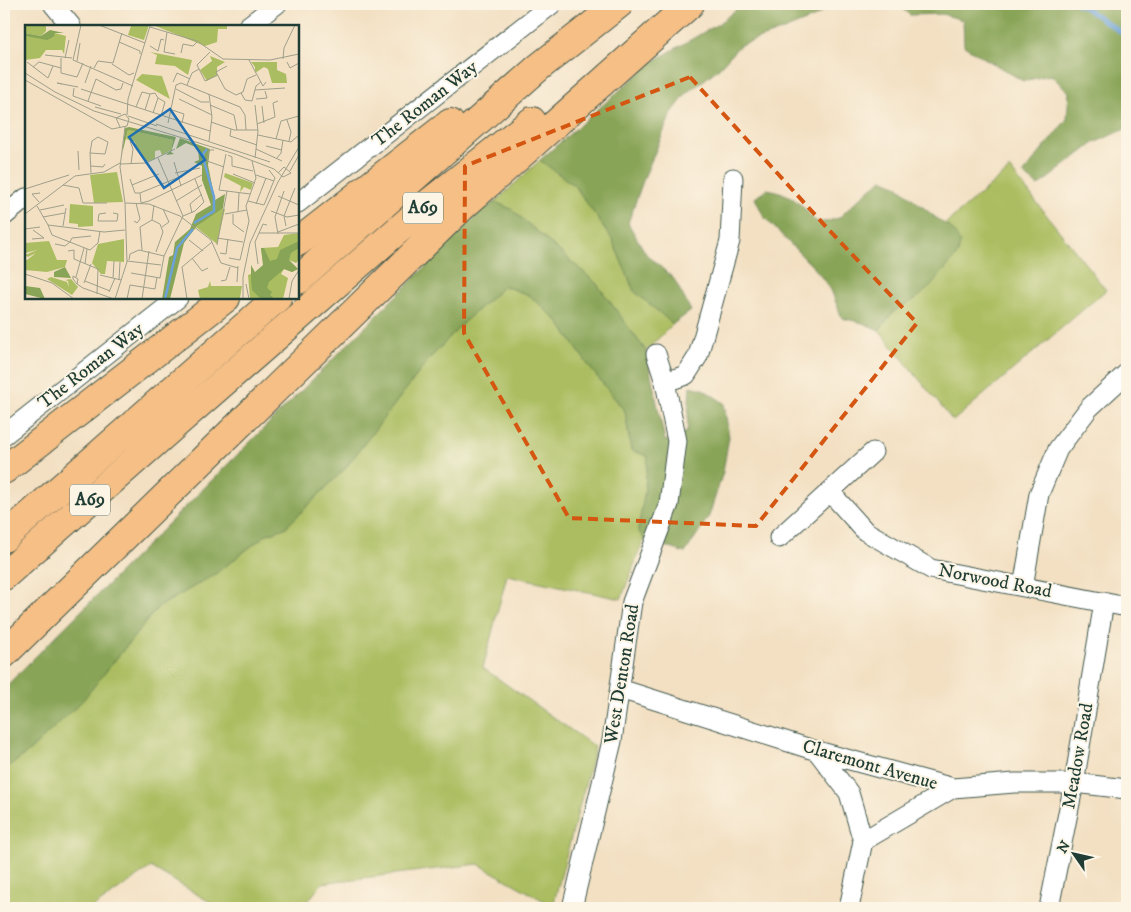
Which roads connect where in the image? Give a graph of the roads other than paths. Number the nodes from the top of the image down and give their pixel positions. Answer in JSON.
{"nodes":[{"id":1,"x":53,"y":4,"type":"edge"},
{"id":2,"x":278,"y":4,"type":"edge"},
{"id":3,"x":552,"y":4,"type":"edge"},
{"id":4,"x":619,"y":4,"type":"edge"},
{"id":5,"x":677,"y":4,"type":"edge"},
{"id":6,"x":690,"y":4,"type":"edge"},
{"id":7,"x":70,"y":25,"type":"edge"},
{"id":8,"x":249,"y":25,"type":"edge"},
{"id":9,"x":538,"y":67,"type":"junction"},
{"id":10,"x":732,"y":178,"type":"dead end"},
{"id":11,"x":25,"y":199,"type":"edge"},
{"id":12,"x":299,"y":202,"type":"edge"},
{"id":13,"x":6,"y":210,"type":"edge"},
{"id":14,"x":299,"y":241,"type":"edge"},
{"id":15,"x":299,"y":279,"type":"edge"},
{"id":16,"x":177,"y":299,"type":"edge"},
{"id":17,"x":225,"y":299,"type":"edge"},
{"id":18,"x":276,"y":299,"type":"edge"},
{"id":19,"x":656,"y":354,"type":"dead end"},
{"id":20,"x":1127,"y":373,"type":"edge"},
{"id":21,"x":665,"y":382,"type":"junction"},
{"id":22,"x":4,"y":435,"type":"edge"},
{"id":23,"x":872,"y":452,"type":"dead end"},
{"id":24,"x":4,"y":470,"type":"edge"},
{"id":25,"x":830,"y":492,"type":"junction"},
{"id":26,"x":4,"y":538,"type":"edge"},
{"id":27,"x":778,"y":538,"type":"dead end"},
{"id":28,"x":4,"y":576,"type":"edge"},
{"id":29,"x":1023,"y":587,"type":"junction"},
{"id":30,"x":1104,"y":602,"type":"junction"},
{"id":31,"x":1127,"y":607,"type":"edge"},
{"id":32,"x":4,"y":654,"type":"edge"},
{"id":33,"x":620,"y":689,"type":"junction"},
{"id":34,"x":817,"y":751,"type":"junction"},
{"id":35,"x":1074,"y":783,"type":"junction"},
{"id":36,"x":952,"y":788,"type":"junction"},
{"id":37,"x":1127,"y":789,"type":"edge"},
{"id":38,"x":863,"y":841,"type":"junction"},
{"id":39,"x":572,"y":908,"type":"edge"},
{"id":40,"x":850,"y":908,"type":"edge"},
{"id":41,"x":1049,"y":908,"type":"edge"}],
"edges":[{"from":1,"to":7,"type":"street"},
{"from":2,"to":8,"type":"street"},
{"from":3,"to":12,"type":"street","name":"The Roman Way"},
{"from":4,"to":9,"type":"highway","number":"A69"},
{"from":5,"to":28,"type":"highway","number":"A69"},
{"from":6,"to":32,"type":"highway"},
{"from":9,"to":14,"type":"highway"},
{"from":9,"to":15,"type":"highway","number":"A69"},
{"from":10,"to":21,"type":"street"},
{"from":11,"to":13,"type":"street"},
{"from":16,"to":22,"type":"street","name":"The Roman Way"},
{"from":17,"to":24,"type":"highway"},
{"from":18,"to":26,"type":"highway","number":"A69"},
{"from":19,"to":21,"type":"street","name":"West Denton Road"},
{"from":20,"to":29,"type":"street"},
{"from":21,"to":33,"type":"street","name":"West Denton Road"},
{"from":23,"to":25,"type":"street"},
{"from":25,"to":27,"type":"street"},
{"from":25,"to":29,"type":"street","name":"Norwood Road"},
{"from":29,"to":30,"type":"street","name":"Norwood Road"},
{"from":30,"to":31,"type":"street","name":"Norwood Road"},
{"from":30,"to":35,"type":"street","name":"Meadow Road"},
{"from":33,"to":34,"type":"street","name":"Claremont Avenue"},
{"from":33,"to":39,"type":"street","name":"West Denton Road"},
{"from":34,"to":36,"type":"street","name":"Claremont Avenue"},
{"from":34,"to":38,"type":"street"},
{"from":35,"to":36,"type":"street","name":"Claremont Avenue"},
{"from":35,"to":37,"type":"street","name":"Claremont Avenue"},
{"from":35,"to":41,"type":"street","name":"Meadow Road"},
{"from":36,"to":38,"type":"street"},
{"from":38,"to":40,"type":"street"}]}
